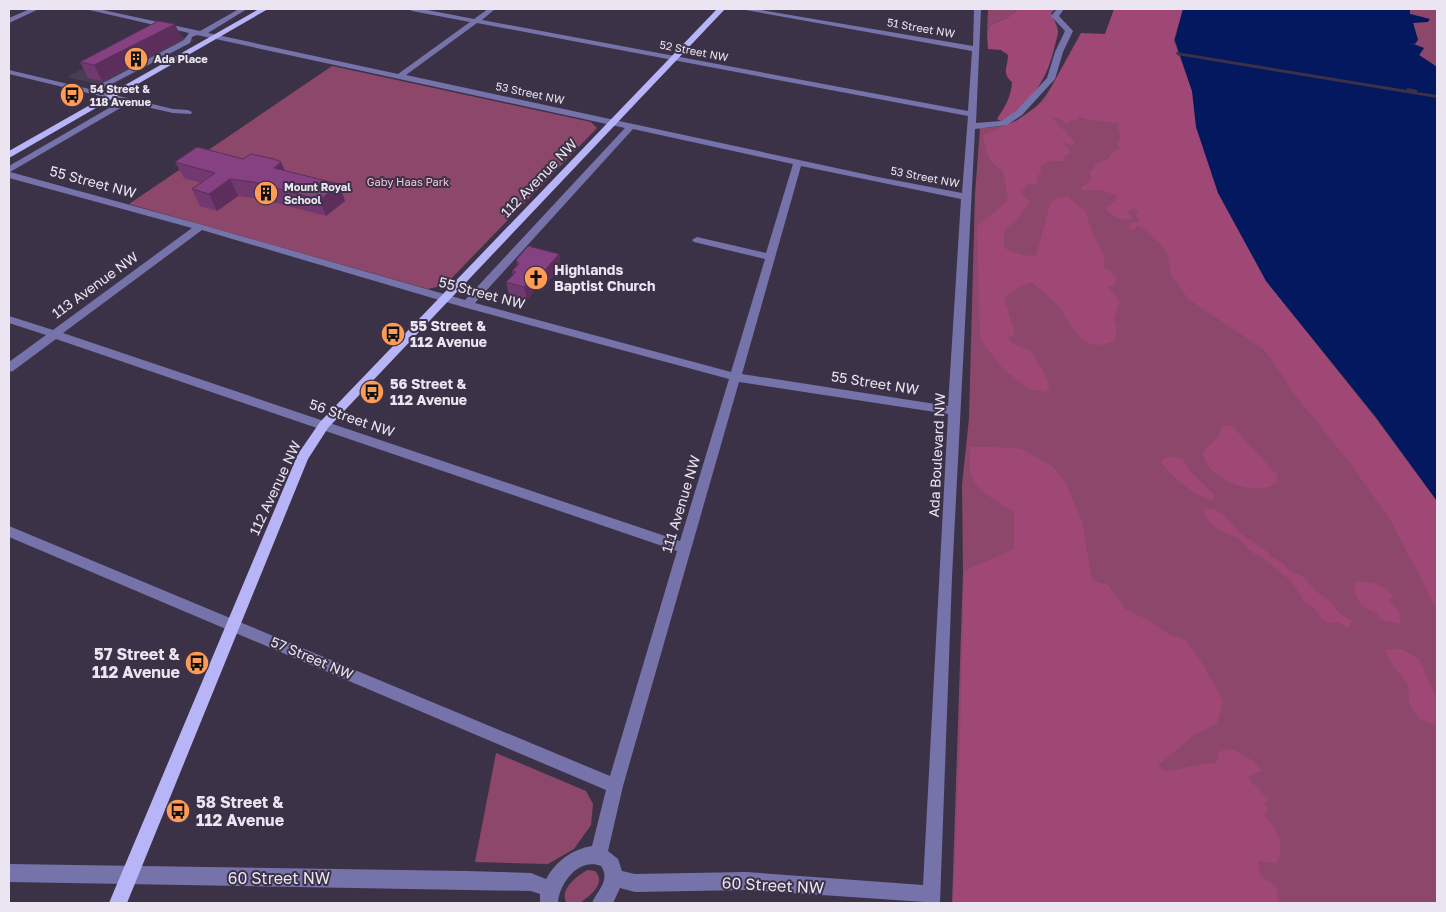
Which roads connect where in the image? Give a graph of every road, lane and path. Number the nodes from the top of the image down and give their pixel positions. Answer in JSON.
{"nodes":[{"id":1,"x":35,"y":9,"type":"edge"},
{"id":2,"x":89,"y":9,"type":"edge"},
{"id":3,"x":244,"y":9,"type":"edge"},
{"id":4,"x":264,"y":9,"type":"edge"},
{"id":5,"x":412,"y":9,"type":"edge"},
{"id":6,"x":492,"y":9,"type":"edge"},
{"id":7,"x":722,"y":9,"type":"edge"},
{"id":8,"x":744,"y":9,"type":"edge"},
{"id":9,"x":978,"y":9,"type":"edge"},
{"id":10,"x":1061,"y":9,"type":"edge"},
{"id":11,"x":9,"y":21,"type":"edge"},
{"id":12,"x":475,"y":21,"type":"junction"},
{"id":13,"x":198,"y":33,"type":"junction"},
{"id":14,"x":214,"y":37,"type":"junction"},
{"id":15,"x":976,"y":49,"type":"junction"},
{"id":16,"x":674,"y":58,"type":"junction"},
{"id":17,"x":9,"y":72,"type":"edge"},
{"id":18,"x":399,"y":76,"type":"junction"},
{"id":19,"x":91,"y":91,"type":"junction"},
{"id":20,"x":111,"y":96,"type":"junction"},
{"id":21,"x":127,"y":101,"type":"junction"},
{"id":22,"x":188,"y":112,"type":"dead end"},
{"id":23,"x":972,"y":120,"type":"junction"},
{"id":24,"x":614,"y":122,"type":"junction"},
{"id":25,"x":631,"y":126,"type":"junction"},
{"id":26,"x":9,"y":155,"type":"edge"},
{"id":27,"x":798,"y":162,"type":"junction"},
{"id":28,"x":9,"y":170,"type":"edge"},
{"id":29,"x":9,"y":175,"type":"edge"},
{"id":30,"x":966,"y":197,"type":"junction"},
{"id":31,"x":200,"y":227,"type":"junction"},
{"id":32,"x":697,"y":240,"type":"dead end"},
{"id":33,"x":771,"y":257,"type":"junction"},
{"id":34,"x":445,"y":298,"type":"junction"},
{"id":35,"x":467,"y":304,"type":"junction"},
{"id":36,"x":9,"y":319,"type":"edge"},
{"id":37,"x":54,"y":334,"type":"junction"},
{"id":38,"x":9,"y":368,"type":"edge"},
{"id":39,"x":736,"y":377,"type":"junction"},
{"id":40,"x":954,"y":411,"type":"junction"},
{"id":41,"x":324,"y":424,"type":"junction"},
{"id":42,"x":9,"y":531,"type":"edge"},
{"id":43,"x":684,"y":548,"type":"junction"},
{"id":44,"x":234,"y":624,"type":"junction"},
{"id":45,"x":615,"y":786,"type":"junction"},
{"id":46,"x":598,"y":856,"type":"junction"},
{"id":47,"x":9,"y":873,"type":"edge"},
{"id":48,"x":128,"y":878,"type":"junction"},
{"id":49,"x":614,"y":878,"type":"junction"},
{"id":50,"x":549,"y":896,"type":"edge"},
{"id":51,"x":931,"y":899,"type":"edge"},
{"id":52,"x":118,"y":903,"type":"edge"},
{"id":53,"x":601,"y":903,"type":"edge"}],
"edges":[{"from":1,"to":11,"type":"street"},
{"from":2,"to":13,"type":"street","name":"53 Street NW"},
{"from":3,"to":13,"type":"street"},
{"from":4,"to":14,"type":"main road"},
{"from":5,"to":12,"type":"street","name":"52 Street NW"},
{"from":6,"to":12,"type":"street"},
{"from":7,"to":16,"type":"main road","name":"112 Avenue NW"},
{"from":8,"to":15,"type":"street","name":"51 Street NW"},
{"from":9,"to":15,"type":"street","name":"Ada Boulevard NW"},
{"from":10,"to":23,"type":"street","name":"52 Street NW"},
{"from":12,"to":16,"type":"street","name":"52 Street NW"},
{"from":12,"to":18,"type":"street"},
{"from":13,"to":14,"type":"street","name":"53 Street NW"},
{"from":13,"to":19,"type":"street"},
{"from":14,"to":18,"type":"street","name":"53 Street NW"},
{"from":14,"to":20,"type":"main road"},
{"from":15,"to":23,"type":"street","name":"Ada Boulevard NW"},
{"from":16,"to":23,"type":"street","name":"52 Street NW"},
{"from":16,"to":24,"type":"main road","name":"112 Avenue NW"},
{"from":17,"to":19,"type":"street"},
{"from":18,"to":24,"type":"street","name":"53 Street NW"},
{"from":19,"to":20,"type":"street"},
{"from":20,"to":21,"type":"street"},
{"from":20,"to":26,"type":"main road"},
{"from":21,"to":22,"type":"street"},
{"from":21,"to":28,"type":"street"},
{"from":23,"to":30,"type":"street","name":"Ada Boulevard NW"},
{"from":24,"to":25,"type":"street","name":"53 Street NW"},
{"from":24,"to":34,"type":"main road","name":"112 Avenue NW"},
{"from":25,"to":27,"type":"street","name":"53 Street NW"},
{"from":25,"to":35,"type":"street"},
{"from":27,"to":30,"type":"street","name":"53 Street NW"},
{"from":27,"to":33,"type":"street","name":"111 Avenue NW"},
{"from":29,"to":31,"type":"street","name":"55 Street NW"},
{"from":30,"to":40,"type":"street","name":"Ada Boulevard NW"},
{"from":31,"to":34,"type":"street","name":"55 Street NW"},
{"from":31,"to":37,"type":"street","name":"113 Avenue NW"},
{"from":32,"to":33,"type":"street"},
{"from":33,"to":39,"type":"street","name":"111 Avenue NW"},
{"from":34,"to":35,"type":"street","name":"55 Street NW"},
{"from":34,"to":41,"type":"main road","name":"112 Avenue NW"},
{"from":35,"to":39,"type":"street","name":"55 Street NW"},
{"from":36,"to":37,"type":"street","name":"56 Street NW"},
{"from":37,"to":38,"type":"street","name":"113 Avenue NW"},
{"from":37,"to":41,"type":"street","name":"56 Street NW"},
{"from":39,"to":40,"type":"street","name":"55 Street NW"},
{"from":39,"to":43,"type":"street","name":"111 Avenue NW"},
{"from":40,"to":51,"type":"street","name":"Ada Boulevard NW"},
{"from":41,"to":43,"type":"street","name":"56 Street NW"},
{"from":41,"to":44,"type":"main road","name":"112 Avenue NW"},
{"from":42,"to":44,"type":"street","name":"57 Street NW"},
{"from":43,"to":45,"type":"street","name":"111 Avenue NW"},
{"from":44,"to":45,"type":"street","name":"57 Street NW"},
{"from":44,"to":48,"type":"main road","name":"112 Avenue NW"},
{"from":45,"to":46,"type":"street","name":"111 Avenue NW"},
{"from":46,"to":49,"type":"street"},
{"from":46,"to":50,"type":"street"},
{"from":47,"to":48,"type":"street","name":"60 Street NW"},
{"from":48,"to":50,"type":"street","name":"60 Street NW"},
{"from":48,"to":52,"type":"main road","name":"112 Avenue NW"},
{"from":49,"to":51,"type":"street","name":"60 Street NW"},
{"from":49,"to":53,"type":"street"}]}
